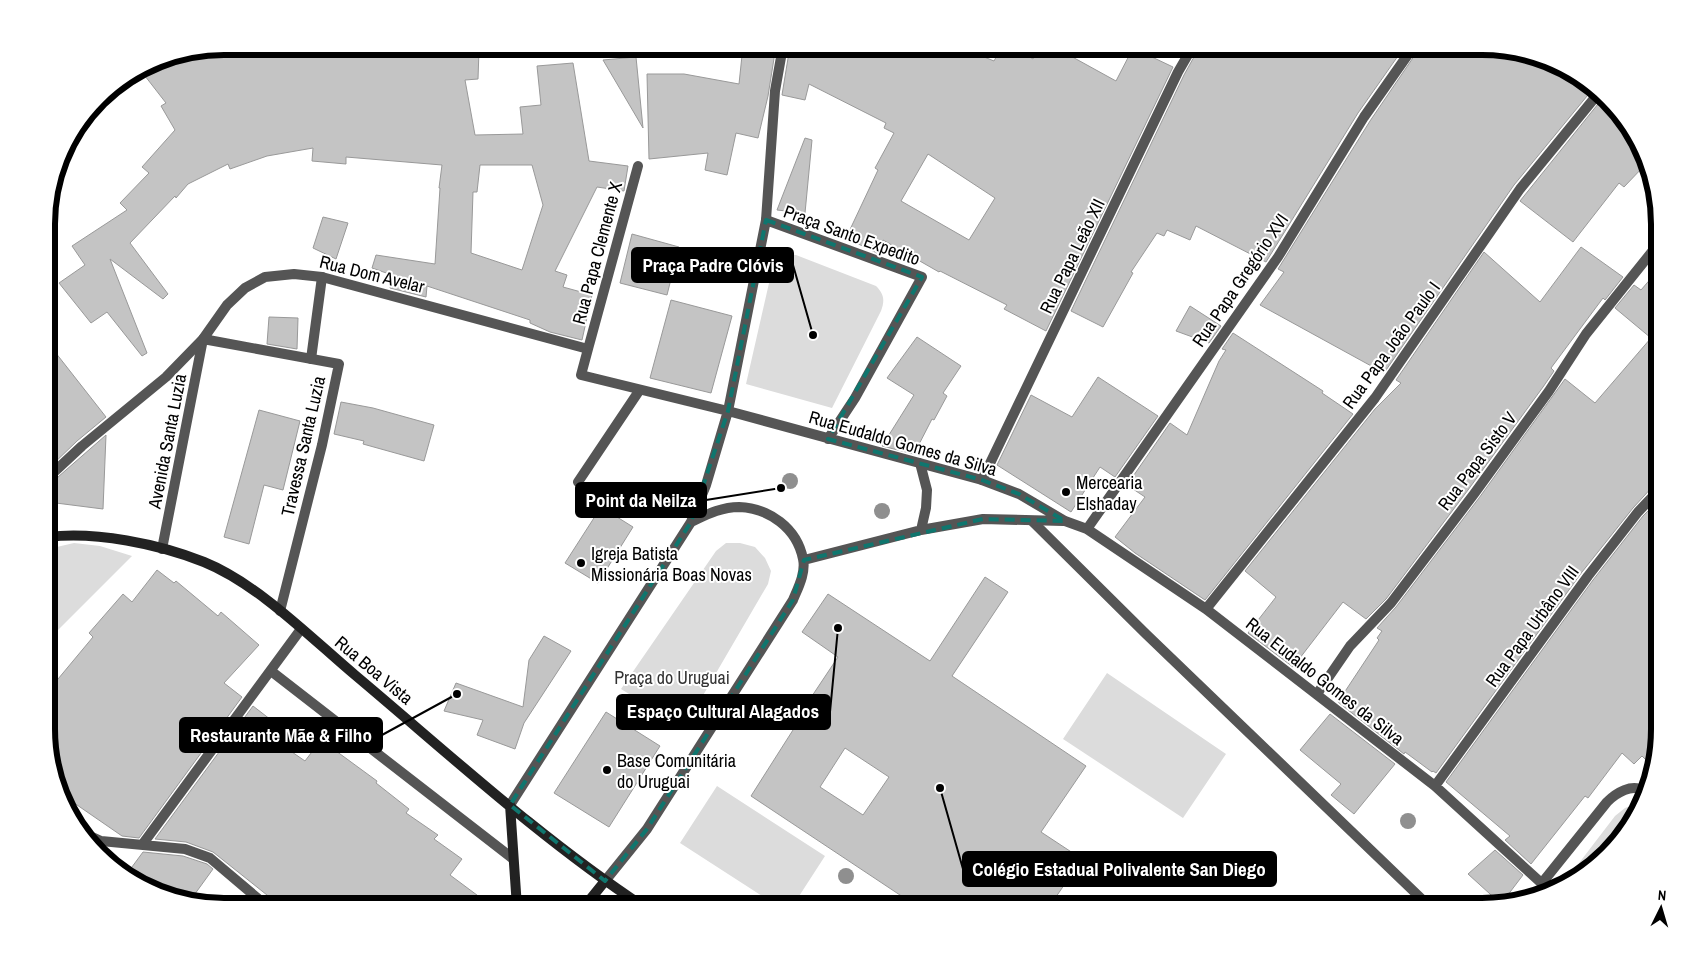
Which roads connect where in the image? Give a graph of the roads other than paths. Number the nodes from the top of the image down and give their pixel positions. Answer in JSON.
{"nodes":[{"id":1,"x":781,"y":55,"type":"edge"},
{"id":2,"x":1188,"y":55,"type":"edge"},
{"id":3,"x":1408,"y":55,"type":"edge"},
{"id":4,"x":1595,"y":98,"type":"edge"},
{"id":5,"x":638,"y":166,"type":"dead end"},
{"id":6,"x":766,"y":220,"type":"junction"},
{"id":7,"x":1651,"y":253,"type":"edge"},
{"id":8,"x":322,"y":277,"type":"junction"},
{"id":9,"x":203,"y":339,"type":"junction"},
{"id":10,"x":588,"y":349,"type":"junction"},
{"id":11,"x":311,"y":359,"type":"junction"},
{"id":12,"x":639,"y":391,"type":"junction"},
{"id":13,"x":728,"y":411,"type":"junction"},
{"id":14,"x":828,"y":439,"type":"junction"},
{"id":15,"x":920,"y":463,"type":"junction"},
{"id":16,"x":55,"y":471,"type":"edge"},
{"id":17,"x":982,"y":480,"type":"junction"},
{"id":18,"x":578,"y":482,"type":"dead end"},
{"id":19,"x":1651,"y":498,"type":"edge"},
{"id":20,"x":1065,"y":520,"type":"junction"},
{"id":21,"x":1032,"y":521,"type":"junction"},
{"id":22,"x":690,"y":522,"type":"junction"},
{"id":23,"x":1087,"y":529,"type":"junction"},
{"id":24,"x":921,"y":530,"type":"junction"},
{"id":25,"x":55,"y":536,"type":"edge"},
{"id":26,"x":162,"y":549,"type":"junction"},
{"id":27,"x":804,"y":560,"type":"junction"},
{"id":28,"x":1206,"y":609,"type":"junction"},
{"id":29,"x":280,"y":611,"type":"junction"},
{"id":30,"x":301,"y":629,"type":"junction"},
{"id":31,"x":271,"y":671,"type":"junction"},
{"id":32,"x":1317,"y":694,"type":"junction"},
{"id":33,"x":1436,"y":786,"type":"junction"},
{"id":34,"x":1640,"y":788,"type":"edge"},
{"id":35,"x":510,"y":805,"type":"junction"},
{"id":36,"x":100,"y":844,"type":"edge"},
{"id":37,"x":142,"y":845,"type":"junction"},
{"id":38,"x":512,"y":858,"type":"junction"},
{"id":39,"x":605,"y":881,"type":"junction"},
{"id":40,"x":1545,"y":886,"type":"edge"},
{"id":41,"x":257,"y":898,"type":"edge"},
{"id":42,"x":516,"y":898,"type":"edge"},
{"id":43,"x":591,"y":898,"type":"edge"},
{"id":44,"x":630,"y":898,"type":"edge"},
{"id":45,"x":1422,"y":898,"type":"edge"}],
"edges":[{"from":1,"to":6,"type":"street"},
{"from":2,"to":17,"type":"street","name":"Rua Papa Leão XII"},
{"from":3,"to":23,"type":"street","name":"Rua Papa Gregório XVI"},
{"from":4,"to":28,"type":"street","name":"Rua Papa João Paulo I"},
{"from":5,"to":10,"type":"street","name":"Rua Papa Clemente X"},
{"from":6,"to":13,"type":"street"},
{"from":6,"to":14,"type":"street","name":"Praça Santo Expedito"},
{"from":7,"to":32,"type":"street","name":"Rua Papa Sisto V"},
{"from":8,"to":9,"type":"street","name":"Rua Dom Avelar"},
{"from":8,"to":10,"type":"street","name":"Rua Dom Avelar"},
{"from":8,"to":11,"type":"street"},
{"from":9,"to":11,"type":"street","name":"Travessa Santa Luzia"},
{"from":9,"to":16,"type":"street","name":"Rua Dom Avelar"},
{"from":9,"to":26,"type":"street","name":"Avenida Santa Luzia"},
{"from":10,"to":12,"type":"street"},
{"from":11,"to":29,"type":"street","name":"Travessa Santa Luzia"},
{"from":12,"to":13,"type":"street"},
{"from":12,"to":18,"type":"street"},
{"from":13,"to":14,"type":"street","name":"Rua Eudaldo Gomes da Silva"},
{"from":13,"to":22,"type":"street"},
{"from":14,"to":15,"type":"street","name":"Rua Eudaldo Gomes da Silva"},
{"from":15,"to":17,"type":"street","name":"Rua Eudaldo Gomes da Silva"},
{"from":15,"to":24,"type":"street"},
{"from":17,"to":20,"type":"street","name":"Rua Eudaldo Gomes da Silva"},
{"from":19,"to":33,"type":"street","name":"Rua Papa Urbâno VIII"},
{"from":20,"to":21,"type":"street","name":"Rua Eudaldo Gomes da Silva"},
{"from":20,"to":23,"type":"street","name":"Rua Eudaldo Gomes da Silva"},
{"from":21,"to":24,"type":"street","name":"Rua Eudaldo Gomes da Silva"},
{"from":21,"to":45,"type":"street"},
{"from":22,"to":27,"type":"street"},
{"from":22,"to":35,"type":"street"},
{"from":23,"to":28,"type":"street","name":"Rua Eudaldo Gomes da Silva"},
{"from":24,"to":27,"type":"street","name":"Rua Eudaldo Gomes da Silva"},
{"from":25,"to":26,"type":"main road","name":"Rua Boa Vista"},
{"from":26,"to":29,"type":"main road","name":"Rua Boa Vista"},
{"from":27,"to":39,"type":"street"},
{"from":28,"to":32,"type":"street","name":"Rua Eudaldo Gomes da Silva"},
{"from":29,"to":30,"type":"main road","name":"Rua Boa Vista"},
{"from":30,"to":31,"type":"street"},
{"from":30,"to":35,"type":"main road","name":"Rua Boa Vista"},
{"from":31,"to":37,"type":"street"},
{"from":31,"to":38,"type":"street"},
{"from":32,"to":33,"type":"street","name":"Rua Eudaldo Gomes da Silva"},
{"from":33,"to":40,"type":"street","name":"Rua Eudaldo Gomes da Silva"},
{"from":34,"to":40,"type":"street"},
{"from":35,"to":38,"type":"main road"},
{"from":35,"to":39,"type":"main road","name":"Rua Boa Vista"},
{"from":36,"to":37,"type":"street"},
{"from":37,"to":41,"type":"street"},
{"from":38,"to":42,"type":"main road"},
{"from":39,"to":43,"type":"main road"},
{"from":39,"to":44,"type":"main road","name":"Rua Boa Vista"}]}
